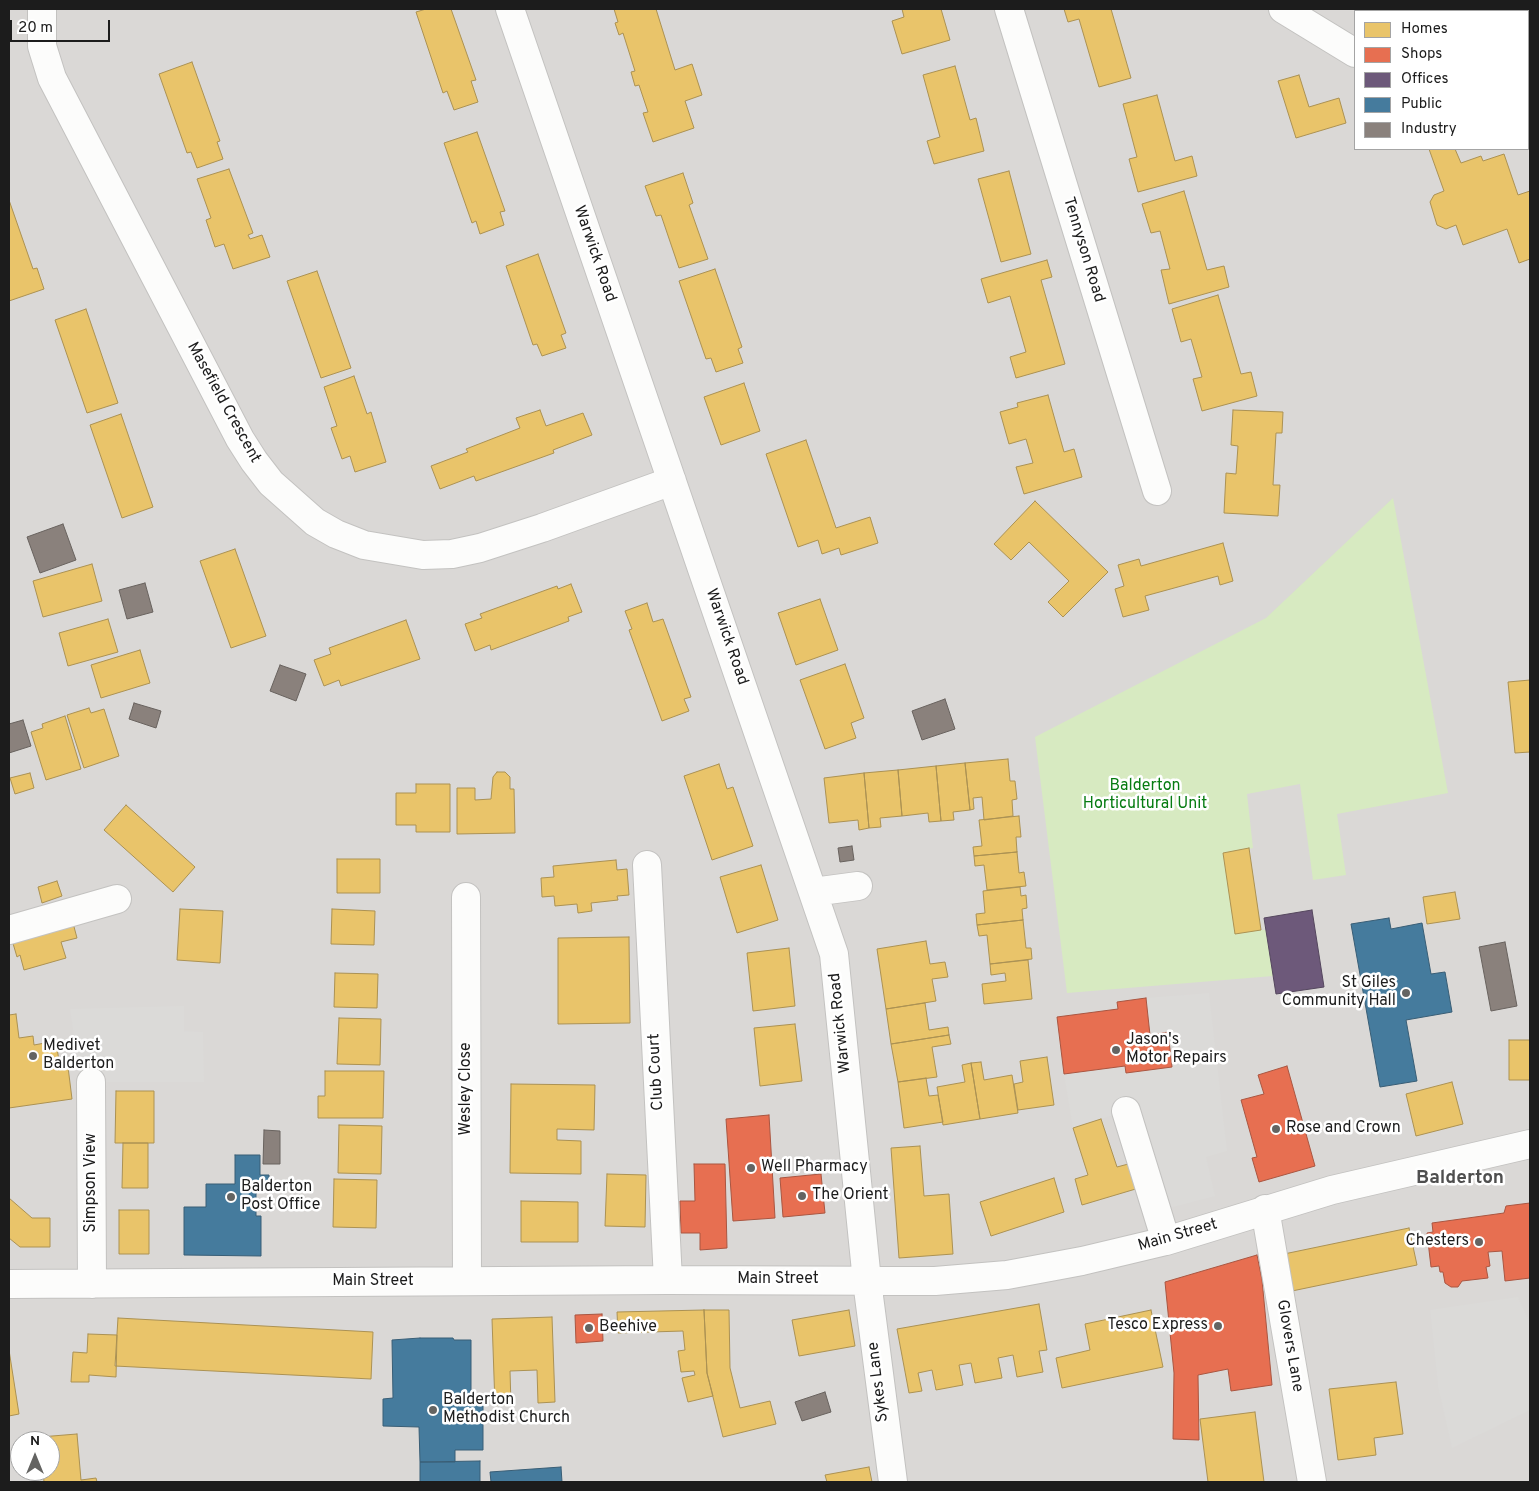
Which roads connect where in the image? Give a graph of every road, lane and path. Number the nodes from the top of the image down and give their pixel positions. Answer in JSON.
{"nodes":[{"id":1,"x":41,"y":9,"type":"edge"},
{"id":2,"x":510,"y":9,"type":"edge"},
{"id":3,"x":1009,"y":9,"type":"edge"},
{"id":4,"x":1283,"y":9,"type":"edge"},
{"id":5,"x":1354,"y":52,"type":"edge"},
{"id":6,"x":672,"y":481,"type":"junction"},
{"id":7,"x":1157,"y":491,"type":"dead end"},
{"id":8,"x":646,"y":865,"type":"dead end"},
{"id":9,"x":858,"y":886,"type":"dead end"},
{"id":10,"x":813,"y":892,"type":"junction"},
{"id":11,"x":466,"y":897,"type":"dead end"},
{"id":12,"x":117,"y":899,"type":"dead end"},
{"id":13,"x":9,"y":930,"type":"edge"},
{"id":14,"x":91,"y":1082,"type":"dead end"},
{"id":15,"x":1126,"y":1111,"type":"dead end"},
{"id":16,"x":1530,"y":1144,"type":"edge"},
{"id":17,"x":1265,"y":1209,"type":"junction"},
{"id":18,"x":1166,"y":1241,"type":"junction"},
{"id":19,"x":668,"y":1280,"type":"junction"},
{"id":20,"x":467,"y":1281,"type":"junction"},
{"id":21,"x":867,"y":1281,"type":"junction"},
{"id":22,"x":9,"y":1284,"type":"edge"},
{"id":23,"x":92,"y":1284,"type":"junction"},
{"id":24,"x":893,"y":1482,"type":"edge"},
{"id":25,"x":1312,"y":1482,"type":"edge"}],
"edges":[{"from":1,"to":6,"type":"street","name":"Masefield Crescent"},
{"from":2,"to":6,"type":"street","name":"Warwick Road"},
{"from":3,"to":7,"type":"street","name":"Tennyson Road"},
{"from":4,"to":5,"type":"street"},
{"from":6,"to":10,"type":"street","name":"Warwick Road"},
{"from":8,"to":19,"type":"street","name":"Club Court"},
{"from":9,"to":10,"type":"street"},
{"from":10,"to":21,"type":"street","name":"Warwick Road"},
{"from":11,"to":20,"type":"street","name":"Wesley Close"},
{"from":12,"to":13,"type":"street"},
{"from":14,"to":23,"type":"street","name":"Simpson View"},
{"from":15,"to":18,"type":"street"},
{"from":16,"to":17,"type":"street","name":"Main Street"},
{"from":17,"to":18,"type":"street","name":"Main Street"},
{"from":17,"to":25,"type":"street","name":"Glovers Lane"},
{"from":18,"to":21,"type":"street","name":"Main Street"},
{"from":19,"to":20,"type":"street","name":"Main Street"},
{"from":19,"to":21,"type":"street","name":"Main Street"},
{"from":20,"to":23,"type":"street","name":"Main Street"},
{"from":21,"to":24,"type":"street","name":"Sykes Lane"},
{"from":22,"to":23,"type":"street","name":"Main Street"}]}
